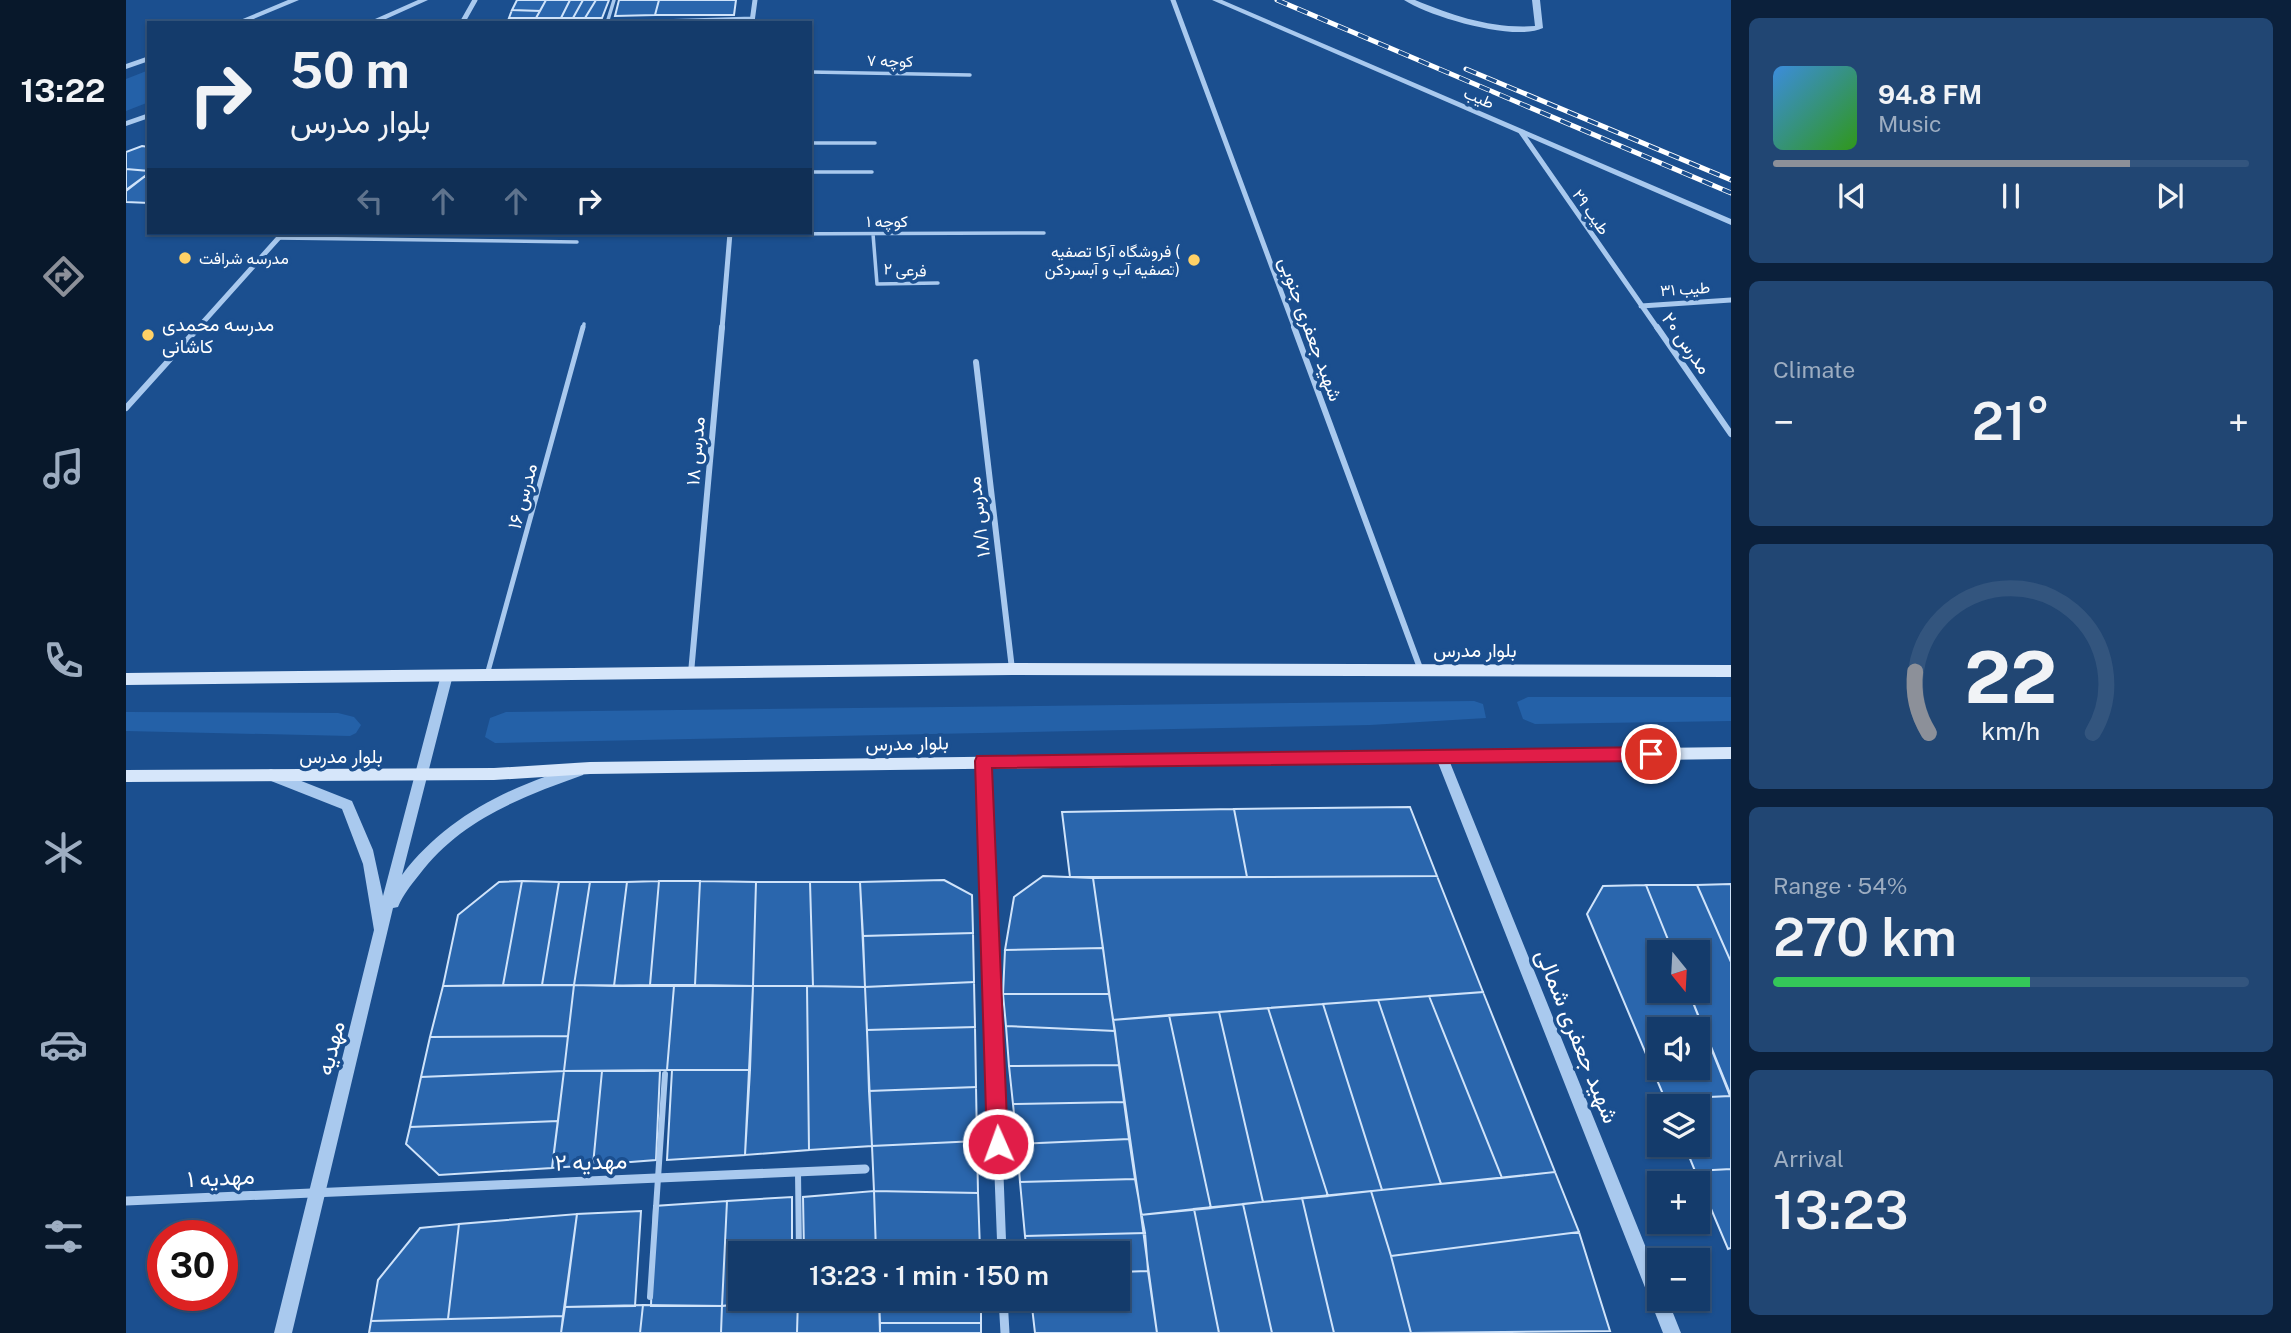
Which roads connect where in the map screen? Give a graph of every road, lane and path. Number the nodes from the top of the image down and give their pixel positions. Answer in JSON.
{"nodes":[{"id":1,"x":295,"y":0,"type":"edge"},
{"id":2,"x":424,"y":0,"type":"edge"},
{"id":3,"x":475,"y":0,"type":"edge"},
{"id":4,"x":614,"y":0,"type":"edge"},
{"id":5,"x":755,"y":0,"type":"edge"},
{"id":6,"x":1173,"y":0,"type":"edge"},
{"id":7,"x":1216,"y":0,"type":"edge"},
{"id":8,"x":1408,"y":0,"type":"edge"},
{"id":9,"x":1536,"y":0,"type":"edge"},
{"id":10,"x":242,"y":21,"type":"edge"},
{"id":11,"x":375,"y":21,"type":"edge"},
{"id":12,"x":464,"y":21,"type":"edge"},
{"id":13,"x":608,"y":21,"type":"edge"},
{"id":14,"x":752,"y":21,"type":"edge"},
{"id":15,"x":147,"y":59,"type":"edge"},
{"id":16,"x":126,"y":67,"type":"edge"},
{"id":17,"x":812,"y":72,"type":"edge"},
{"id":18,"x":970,"y":75,"type":"dead end"},
{"id":19,"x":147,"y":116,"type":"edge"},
{"id":20,"x":126,"y":124,"type":"edge"},
{"id":21,"x":1521,"y":132,"type":"junction"},
{"id":22,"x":812,"y":143,"type":"edge"},
{"id":23,"x":875,"y":143,"type":"dead end"},
{"id":24,"x":812,"y":172,"type":"edge"},
{"id":25,"x":872,"y":172,"type":"dead end"},
{"id":26,"x":1731,"y":222,"type":"edge"},
{"id":27,"x":1044,"y":233,"type":"dead end"},
{"id":28,"x":812,"y":234,"type":"edge"},
{"id":29,"x":873,"y":234,"type":"junction"},
{"id":30,"x":281,"y":235,"type":"edge"},
{"id":31,"x":730,"y":235,"type":"edge"},
{"id":32,"x":577,"y":242,"type":"dead end"},
{"id":33,"x":938,"y":283,"type":"dead end"},
{"id":34,"x":1731,"y":300,"type":"edge"},
{"id":35,"x":1641,"y":306,"type":"junction"},
{"id":36,"x":584,"y":324,"type":"dead end"},
{"id":37,"x":976,"y":362,"type":"dead end"},
{"id":38,"x":126,"y":408,"type":"edge"},
{"id":39,"x":1731,"y":434,"type":"edge"},
{"id":40,"x":1012,"y":668,"type":"junction"},
{"id":41,"x":1420,"y":668,"type":"junction"},
{"id":42,"x":1731,"y":671,"type":"edge"},
{"id":43,"x":691,"y":673,"type":"junction"},
{"id":44,"x":447,"y":675,"type":"junction"},
{"id":45,"x":487,"y":675,"type":"junction"},
{"id":46,"x":126,"y":679,"type":"edge"},
{"id":47,"x":1731,"y":753,"type":"edge"},
{"id":48,"x":1441,"y":755,"type":"junction"},
{"id":49,"x":983,"y":761,"type":"junction"},
{"id":50,"x":590,"y":768,"type":"junction"},
{"id":51,"x":421,"y":774,"type":"junction"},
{"id":52,"x":270,"y":775,"type":"junction"},
{"id":53,"x":126,"y":776,"type":"edge"},
{"id":54,"x":379,"y":941,"type":"junction"},
{"id":55,"x":665,"y":1074,"type":"dead end"},
{"id":56,"x":865,"y":1169,"type":"dead end"},
{"id":57,"x":798,"y":1172,"type":"junction"},
{"id":58,"x":659,"y":1177,"type":"junction"},
{"id":59,"x":318,"y":1191,"type":"junction"},
{"id":60,"x":126,"y":1201,"type":"edge"},
{"id":61,"x":799,"y":1241,"type":"edge"},
{"id":62,"x":1002,"y":1241,"type":"edge"},
{"id":63,"x":650,"y":1297,"type":"dead end"},
{"id":64,"x":1003,"y":1311,"type":"edge"},
{"id":65,"x":283,"y":1333,"type":"edge"},
{"id":66,"x":1004,"y":1333,"type":"edge"},
{"id":67,"x":1672,"y":1333,"type":"edge"}],
"edges":[{"from":1,"to":10,"type":"street"},
{"from":2,"to":11,"type":"street"},
{"from":3,"to":12,"type":"street"},
{"from":4,"to":13,"type":"lane"},
{"from":5,"to":14,"type":"street"},
{"from":6,"to":41,"type":"street","name":"شهید جعفری جنوبی"},
{"from":7,"to":21,"type":"street","name":"طیب"},
{"from":8,"to":9,"type":"street"},
{"from":15,"to":16,"type":"street"},
{"from":17,"to":18,"type":"lane","name":"کوچه ۷"},
{"from":19,"to":20,"type":"street"},
{"from":21,"to":26,"type":"street","name":"طیب"},
{"from":21,"to":35,"type":"street","name":"طیب ۲۹"},
{"from":22,"to":23,"type":"lane"},
{"from":24,"to":25,"type":"lane"},
{"from":27,"to":29,"type":"lane","name":"کوچه ۱"},
{"from":28,"to":29,"type":"lane","name":"کوچه ۱"},
{"from":29,"to":33,"type":"lane","name":"فرعی ۲"},
{"from":30,"to":32,"type":"lane"},
{"from":30,"to":38,"type":"street"},
{"from":31,"to":43,"type":"street","name":"مدرس ۱۸"},
{"from":34,"to":35,"type":"street","name":"طیب ۳۱"},
{"from":35,"to":39,"type":"street","name":"مدرس ۲۰"},
{"from":36,"to":45,"type":"lane","name":"مدرس ۱۶"},
{"from":37,"to":40,"type":"street","name":"مدرس ۱۸/۱"},
{"from":40,"to":41,"type":"main road","name":"بلوار مدرس"},
{"from":40,"to":43,"type":"main road","name":"بلوار مدرس"},
{"from":41,"to":42,"type":"main road","name":"بلوار مدرس"},
{"from":43,"to":45,"type":"main road","name":"بلوار مدرس"},
{"from":44,"to":45,"type":"main road","name":"بلوار مدرس"},
{"from":44,"to":46,"type":"main road","name":"بلوار مدرس"},
{"from":44,"to":51,"type":"street","name":"مهدیه"},
{"from":47,"to":48,"type":"main road","name":"بلوار مدرس"},
{"from":48,"to":49,"type":"main road","name":"بلوار مدرس"},
{"from":48,"to":67,"type":"street","name":"شهید جعفری شمالی"},
{"from":49,"to":50,"type":"main road","name":"بلوار مدرس"},
{"from":49,"to":62,"type":"street"},
{"from":50,"to":51,"type":"main road","name":"بلوار مدرس"},
{"from":50,"to":54,"type":"street"},
{"from":51,"to":52,"type":"main road","name":"بلوار مدرس"},
{"from":51,"to":54,"type":"street","name":"مهدیه"},
{"from":52,"to":53,"type":"main road","name":"بلوار مدرس"},
{"from":52,"to":54,"type":"street"},
{"from":54,"to":59,"type":"street","name":"مهدیه"},
{"from":55,"to":58,"type":"lane"},
{"from":56,"to":57,"type":"street","name":"مهدیه ۲"},
{"from":57,"to":58,"type":"street","name":"مهدیه ۲"},
{"from":57,"to":61,"type":"lane"},
{"from":58,"to":59,"type":"street","name":"مهدیه ۲"},
{"from":58,"to":63,"type":"lane"},
{"from":59,"to":60,"type":"street","name":"مهدیه ۱"},
{"from":59,"to":65,"type":"street","name":"مهدیه"},
{"from":64,"to":66,"type":"street"}]}
